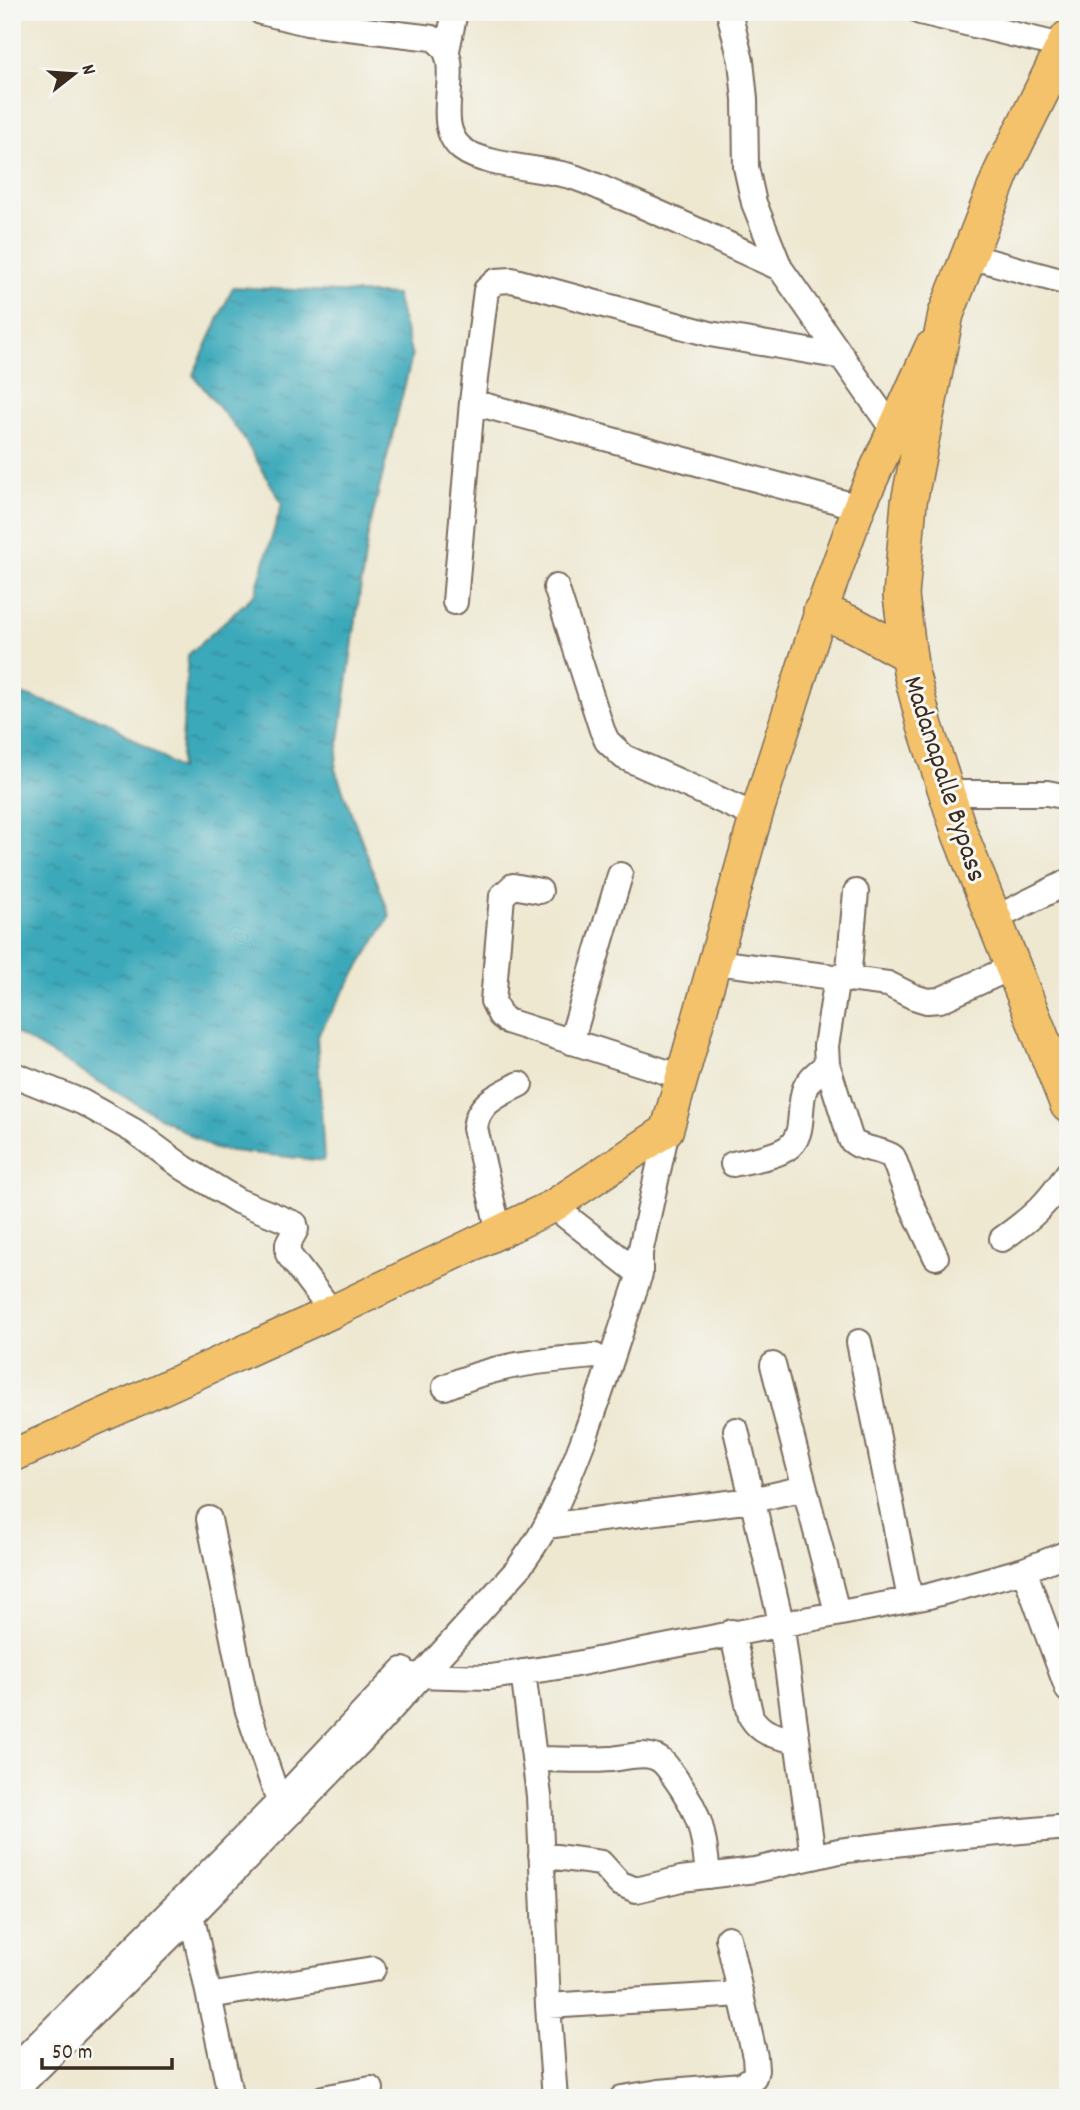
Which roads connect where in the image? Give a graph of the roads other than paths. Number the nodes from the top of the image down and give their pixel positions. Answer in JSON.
{"nodes":[{"id":1,"x":261,"y":12,"type":"edge"},
{"id":2,"x":455,"y":12,"type":"edge"},
{"id":3,"x":729,"y":12,"type":"edge"},
{"id":4,"x":920,"y":12,"type":"edge"},
{"id":5,"x":1065,"y":42,"type":"edge"},
{"id":6,"x":447,"y":50,"type":"junction"},
{"id":7,"x":969,"y":256,"type":"junction"},
{"id":8,"x":780,"y":268,"type":"junction"},
{"id":9,"x":1068,"y":283,"type":"edge"},
{"id":10,"x":946,"y":314,"type":"junction"},
{"id":11,"x":842,"y":357,"type":"junction"},
{"id":12,"x":471,"y":402,"type":"junction"},
{"id":13,"x":894,"y":430,"type":"junction"},
{"id":14,"x":859,"y":507,"type":"junction"},
{"id":15,"x":556,"y":587,"type":"dead end"},
{"id":16,"x":454,"y":602,"type":"dead end"},
{"id":17,"x":821,"y":611,"type":"junction"},
{"id":18,"x":909,"y":654,"type":"junction"},
{"id":19,"x":946,"y":793,"type":"junction"},
{"id":20,"x":1068,"y":797,"type":"edge"},
{"id":21,"x":756,"y":816,"type":"junction"},
{"id":22,"x":620,"y":875,"type":"dead end"},
{"id":23,"x":1068,"y":882,"type":"edge"},
{"id":24,"x":540,"y":891,"type":"dead end"},
{"id":25,"x":856,"y":892,"type":"dead end"},
{"id":26,"x":994,"y":919,"type":"junction"},
{"id":27,"x":715,"y":962,"type":"junction"},
{"id":28,"x":1012,"y":967,"type":"junction"},
{"id":29,"x":842,"y":979,"type":"junction"},
{"id":30,"x":571,"y":1042,"type":"junction"},
{"id":31,"x":827,"y":1064,"type":"junction"},
{"id":32,"x":12,"y":1074,"type":"edge"},
{"id":33,"x":682,"y":1077,"type":"junction"},
{"id":34,"x":520,"y":1084,"type":"dead end"},
{"id":35,"x":1067,"y":1103,"type":"edge"},
{"id":36,"x":667,"y":1130,"type":"junction"},
{"id":37,"x":733,"y":1164,"type":"dead end"},
{"id":38,"x":1068,"y":1173,"type":"edge"},
{"id":39,"x":553,"y":1206,"type":"junction"},
{"id":40,"x":499,"y":1232,"type":"junction"},
{"id":41,"x":1002,"y":1239,"type":"dead end"},
{"id":42,"x":936,"y":1257,"type":"dead end"},
{"id":43,"x":636,"y":1265,"type":"junction"},
{"id":44,"x":332,"y":1312,"type":"junction"},
{"id":45,"x":859,"y":1342,"type":"dead end"},
{"id":46,"x":595,"y":1356,"type":"junction"},
{"id":47,"x":773,"y":1366,"type":"dead end"},
{"id":48,"x":445,"y":1387,"type":"dead end"},
{"id":49,"x":736,"y":1430,"type":"dead end"},
{"id":50,"x":12,"y":1456,"type":"edge"},
{"id":51,"x":806,"y":1489,"type":"junction"},
{"id":52,"x":752,"y":1500,"type":"junction"},
{"id":53,"x":209,"y":1519,"type":"dead end"},
{"id":54,"x":546,"y":1526,"type":"junction"},
{"id":55,"x":1068,"y":1553,"type":"edge"},
{"id":56,"x":1024,"y":1570,"type":"junction"},
{"id":57,"x":910,"y":1599,"type":"junction"},
{"id":58,"x":837,"y":1612,"type":"junction"},
{"id":59,"x":781,"y":1622,"type":"junction"},
{"id":60,"x":732,"y":1632,"type":"junction"},
{"id":61,"x":523,"y":1672,"type":"junction"},
{"id":62,"x":410,"y":1675,"type":"junction"},
{"id":63,"x":1068,"y":1690,"type":"edge"},
{"id":64,"x":797,"y":1741,"type":"junction"},
{"id":65,"x":534,"y":1759,"type":"junction"},
{"id":66,"x":279,"y":1802,"type":"junction"},
{"id":67,"x":1068,"y":1827,"type":"edge"},
{"id":68,"x":541,"y":1855,"type":"junction"},
{"id":69,"x":813,"y":1856,"type":"junction"},
{"id":70,"x":708,"y":1876,"type":"junction"},
{"id":71,"x":189,"y":1905,"type":"junction"},
{"id":72,"x":728,"y":1938,"type":"dead end"},
{"id":73,"x":373,"y":1969,"type":"dead end"},
{"id":74,"x":740,"y":1994,"type":"junction"},
{"id":75,"x":209,"y":1996,"type":"junction"},
{"id":76,"x":548,"y":2006,"type":"junction"},
{"id":77,"x":12,"y":2070,"type":"edge"},
{"id":78,"x":371,"y":2089,"type":"dead end"},
{"id":79,"x":12,"y":2094,"type":"edge"},
{"id":80,"x":231,"y":2098,"type":"edge"},
{"id":81,"x":323,"y":2098,"type":"edge"},
{"id":82,"x":555,"y":2098,"type":"edge"},
{"id":83,"x":622,"y":2098,"type":"edge"}],
"edges":[{"from":1,"to":6,"type":"street"},
{"from":2,"to":6,"type":"street"},
{"from":3,"to":8,"type":"street"},
{"from":4,"to":5,"type":"street"},
{"from":5,"to":7,"type":"highway","name":"Madanapalle Bypass"},
{"from":6,"to":8,"type":"street"},
{"from":7,"to":9,"type":"street"},
{"from":7,"to":10,"type":"highway","name":"Madanapalle Bypass"},
{"from":8,"to":11,"type":"street"},
{"from":10,"to":13,"type":"main road"},
{"from":10,"to":18,"type":"highway","name":"Madanapalle Bypass"},
{"from":11,"to":12,"type":"street"},
{"from":11,"to":13,"type":"street"},
{"from":12,"to":14,"type":"street"},
{"from":12,"to":16,"type":"street"},
{"from":13,"to":14,"type":"main road"},
{"from":14,"to":17,"type":"main road"},
{"from":15,"to":21,"type":"street"},
{"from":17,"to":18,"type":"highway"},
{"from":17,"to":21,"type":"main road"},
{"from":18,"to":19,"type":"highway","name":"Madanapalle Bypass"},
{"from":19,"to":20,"type":"street"},
{"from":19,"to":26,"type":"highway","name":"Madanapalle Bypass"},
{"from":21,"to":27,"type":"main road"},
{"from":22,"to":30,"type":"street"},
{"from":23,"to":26,"type":"street"},
{"from":24,"to":30,"type":"street"},
{"from":25,"to":29,"type":"street"},
{"from":26,"to":28,"type":"highway","name":"Madanapalle Bypass"},
{"from":27,"to":29,"type":"street"},
{"from":27,"to":33,"type":"main road"},
{"from":28,"to":29,"type":"street"},
{"from":28,"to":35,"type":"highway","name":"Madanapalle Bypass"},
{"from":29,"to":31,"type":"street"},
{"from":30,"to":33,"type":"street"},
{"from":31,"to":37,"type":"street"},
{"from":31,"to":42,"type":"street"},
{"from":32,"to":44,"type":"street"},
{"from":33,"to":36,"type":"main road"},
{"from":34,"to":40,"type":"street"},
{"from":36,"to":39,"type":"main road"},
{"from":36,"to":43,"type":"street"},
{"from":38,"to":41,"type":"street"},
{"from":39,"to":40,"type":"main road"},
{"from":39,"to":43,"type":"street"},
{"from":40,"to":44,"type":"main road"},
{"from":43,"to":46,"type":"street"},
{"from":43,"to":54,"type":"street"},
{"from":44,"to":50,"type":"main road"},
{"from":45,"to":57,"type":"street"},
{"from":46,"to":48,"type":"street"},
{"from":46,"to":62,"type":"street"},
{"from":47,"to":51,"type":"street"},
{"from":49,"to":52,"type":"street"},
{"from":51,"to":52,"type":"street"},
{"from":51,"to":58,"type":"street"},
{"from":52,"to":54,"type":"street"},
{"from":52,"to":59,"type":"street"},
{"from":53,"to":66,"type":"street"},
{"from":54,"to":62,"type":"street"},
{"from":55,"to":56,"type":"street"},
{"from":56,"to":57,"type":"street"},
{"from":56,"to":63,"type":"street"},
{"from":57,"to":58,"type":"street"},
{"from":58,"to":59,"type":"street"},
{"from":59,"to":60,"type":"street"},
{"from":59,"to":64,"type":"street"},
{"from":60,"to":61,"type":"street"},
{"from":60,"to":64,"type":"street"},
{"from":61,"to":62,"type":"street"},
{"from":61,"to":65,"type":"street"},
{"from":62,"to":66,"type":"street"},
{"from":62,"to":71,"type":"street"},
{"from":64,"to":69,"type":"street"},
{"from":65,"to":68,"type":"street"},
{"from":65,"to":70,"type":"street"},
{"from":66,"to":71,"type":"street"},
{"from":67,"to":69,"type":"street"},
{"from":68,"to":70,"type":"street"},
{"from":68,"to":76,"type":"street"},
{"from":69,"to":70,"type":"street"},
{"from":71,"to":75,"type":"street"},
{"from":71,"to":77,"type":"street"},
{"from":71,"to":79,"type":"street"},
{"from":72,"to":74,"type":"street"},
{"from":73,"to":75,"type":"street"},
{"from":74,"to":76,"type":"street"},
{"from":74,"to":83,"type":"street"},
{"from":75,"to":80,"type":"street"},
{"from":76,"to":82,"type":"street"},
{"from":78,"to":81,"type":"street"}]}
